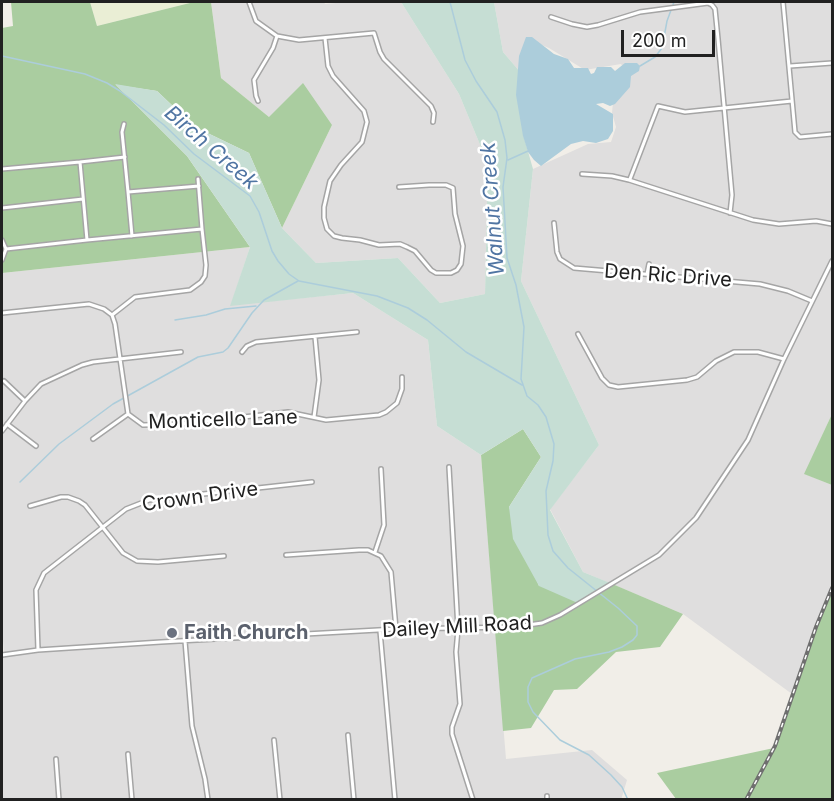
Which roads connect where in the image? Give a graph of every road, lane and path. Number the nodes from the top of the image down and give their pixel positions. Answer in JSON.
{"nodes":[{"id":1,"x":249,"y":2,"type":"edge"},
{"id":2,"x":783,"y":2,"type":"edge"},
{"id":3,"x":551,"y":17,"type":"dead end"},
{"id":4,"x":277,"y":36,"type":"junction"},
{"id":5,"x":325,"y":38,"type":"junction"},
{"id":6,"x":832,"y":63,"type":"edge"},
{"id":7,"x":790,"y":66,"type":"junction"},
{"id":8,"x":258,"y":101,"type":"dead end"},
{"id":9,"x":792,"y":101,"type":"junction"},
{"id":10,"x":724,"y":108,"type":"junction"},
{"id":11,"x":433,"y":122,"type":"dead end"},
{"id":12,"x":124,"y":124,"type":"dead end"},
{"id":13,"x":832,"y":134,"type":"edge"},
{"id":14,"x":124,"y":157,"type":"junction"},
{"id":15,"x":80,"y":162,"type":"junction"},
{"id":16,"x":2,"y":169,"type":"edge"},
{"id":17,"x":582,"y":174,"type":"dead end"},
{"id":18,"x":198,"y":179,"type":"dead end"},
{"id":19,"x":629,"y":180,"type":"junction"},
{"id":20,"x":199,"y":186,"type":"junction"},
{"id":21,"x":399,"y":188,"type":"dead end"},
{"id":22,"x":128,"y":192,"type":"junction"},
{"id":23,"x":83,"y":200,"type":"junction"},
{"id":24,"x":2,"y":208,"type":"edge"},
{"id":25,"x":730,"y":213,"type":"junction"},
{"id":26,"x":554,"y":223,"type":"dead end"},
{"id":27,"x":832,"y":224,"type":"edge"},
{"id":28,"x":202,"y":229,"type":"junction"},
{"id":29,"x":132,"y":236,"type":"junction"},
{"id":30,"x":2,"y":240,"type":"edge"},
{"id":31,"x":87,"y":240,"type":"junction"},
{"id":32,"x":6,"y":249,"type":"junction"},
{"id":33,"x":2,"y":260,"type":"edge"},
{"id":34,"x":832,"y":261,"type":"edge"},
{"id":35,"x":649,"y":264,"type":"dead end"},
{"id":36,"x":647,"y":274,"type":"junction"},
{"id":37,"x":812,"y":301,"type":"junction"},
{"id":38,"x":2,"y":313,"type":"edge"},
{"id":39,"x":112,"y":315,"type":"junction"},
{"id":40,"x":357,"y":332,"type":"dead end"},
{"id":41,"x":578,"y":334,"type":"dead end"},
{"id":42,"x":315,"y":337,"type":"junction"},
{"id":43,"x":181,"y":352,"type":"dead end"},
{"id":44,"x":243,"y":352,"type":"dead end"},
{"id":45,"x":120,"y":359,"type":"junction"},
{"id":46,"x":784,"y":359,"type":"junction"},
{"id":47,"x":402,"y":377,"type":"dead end"},
{"id":48,"x":4,"y":381,"type":"dead end"},
{"id":49,"x":25,"y":401,"type":"junction"},
{"id":50,"x":128,"y":414,"type":"junction"},
{"id":51,"x":314,"y":417,"type":"junction"},
{"id":52,"x":7,"y":424,"type":"junction"},
{"id":53,"x":2,"y":431,"type":"edge"},
{"id":54,"x":93,"y":439,"type":"dead end"},
{"id":55,"x":36,"y":446,"type":"dead end"},
{"id":56,"x":449,"y":467,"type":"dead end"},
{"id":57,"x":381,"y":469,"type":"dead end"},
{"id":58,"x":312,"y":482,"type":"dead end"},
{"id":59,"x":30,"y":507,"type":"dead end"},
{"id":60,"x":101,"y":527,"type":"junction"},
{"id":61,"x":375,"y":552,"type":"junction"},
{"id":62,"x":285,"y":555,"type":"dead end"},
{"id":63,"x":224,"y":556,"type":"dead end"},
{"id":64,"x":396,"y":629,"type":"junction"},
{"id":65,"x":458,"y":629,"type":"junction"},
{"id":66,"x":380,"y":631,"type":"junction"},
{"id":67,"x":185,"y":640,"type":"junction"},
{"id":68,"x":39,"y":650,"type":"junction"},
{"id":69,"x":2,"y":654,"type":"edge"},
{"id":70,"x":348,"y":735,"type":"dead end"},
{"id":71,"x":274,"y":740,"type":"dead end"},
{"id":72,"x":128,"y":754,"type":"dead end"},
{"id":73,"x":56,"y":759,"type":"dead end"},
{"id":74,"x":59,"y":800,"type":"edge"},
{"id":75,"x":132,"y":800,"type":"edge"},
{"id":76,"x":208,"y":800,"type":"edge"},
{"id":77,"x":280,"y":800,"type":"edge"},
{"id":78,"x":354,"y":800,"type":"edge"},
{"id":79,"x":395,"y":800,"type":"edge"},
{"id":80,"x":473,"y":800,"type":"edge"}],
"edges":[{"from":1,"to":4,"type":"street"},
{"from":2,"to":7,"type":"street"},
{"from":3,"to":10,"type":"street"},
{"from":4,"to":5,"type":"street"},
{"from":4,"to":8,"type":"street"},
{"from":5,"to":11,"type":"street"},
{"from":5,"to":21,"type":"street"},
{"from":6,"to":7,"type":"street"},
{"from":7,"to":9,"type":"street"},
{"from":9,"to":10,"type":"street"},
{"from":9,"to":13,"type":"street"},
{"from":10,"to":19,"type":"street"},
{"from":10,"to":25,"type":"street"},
{"from":12,"to":14,"type":"street"},
{"from":14,"to":15,"type":"street"},
{"from":14,"to":22,"type":"street"},
{"from":15,"to":16,"type":"street"},
{"from":15,"to":23,"type":"street"},
{"from":17,"to":19,"type":"street"},
{"from":18,"to":20,"type":"street"},
{"from":19,"to":25,"type":"street"},
{"from":20,"to":22,"type":"street"},
{"from":20,"to":28,"type":"street"},
{"from":22,"to":29,"type":"street"},
{"from":23,"to":24,"type":"street"},
{"from":23,"to":31,"type":"street"},
{"from":25,"to":27,"type":"street"},
{"from":26,"to":36,"type":"street","name":"Den Ric Drive"},
{"from":28,"to":29,"type":"street"},
{"from":28,"to":39,"type":"street"},
{"from":29,"to":31,"type":"street"},
{"from":30,"to":32,"type":"street"},
{"from":31,"to":32,"type":"street"},
{"from":32,"to":33,"type":"street"},
{"from":34,"to":37,"type":"street","name":"Dailey Mill Road"},
{"from":35,"to":36,"type":"street"},
{"from":36,"to":37,"type":"street","name":"Den Ric Drive"},
{"from":37,"to":46,"type":"street","name":"Dailey Mill Road"},
{"from":38,"to":39,"type":"street"},
{"from":39,"to":45,"type":"street","name":"Monticello Lane"},
{"from":40,"to":42,"type":"street"},
{"from":41,"to":46,"type":"street"},
{"from":42,"to":44,"type":"street"},
{"from":42,"to":51,"type":"street"},
{"from":43,"to":45,"type":"street"},
{"from":45,"to":49,"type":"street"},
{"from":45,"to":50,"type":"street","name":"Monticello Lane"},
{"from":46,"to":65,"type":"street","name":"Dailey Mill Road"},
{"from":47,"to":51,"type":"street","name":"Monticello Lane"},
{"from":48,"to":49,"type":"street"},
{"from":49,"to":52,"type":"street"},
{"from":50,"to":51,"type":"street","name":"Monticello Lane"},
{"from":50,"to":54,"type":"street"},
{"from":52,"to":53,"type":"street"},
{"from":52,"to":55,"type":"street"},
{"from":56,"to":65,"type":"street"},
{"from":57,"to":61,"type":"street"},
{"from":58,"to":60,"type":"street","name":"Crown Drive"},
{"from":59,"to":60,"type":"street"},
{"from":60,"to":63,"type":"street"},
{"from":60,"to":68,"type":"street","name":"Crown Drive"},
{"from":61,"to":62,"type":"street"},
{"from":61,"to":64,"type":"street"},
{"from":64,"to":65,"type":"street","name":"Dailey Mill Road"},
{"from":64,"to":66,"type":"street","name":"Dailey Mill Road"},
{"from":65,"to":80,"type":"street"},
{"from":66,"to":67,"type":"street","name":"Dailey Mill Road"},
{"from":66,"to":79,"type":"street"},
{"from":67,"to":68,"type":"street","name":"Dailey Mill Road"},
{"from":67,"to":76,"type":"street"},
{"from":68,"to":69,"type":"street","name":"Dailey Mill Road"},
{"from":70,"to":78,"type":"street"},
{"from":71,"to":77,"type":"street"},
{"from":72,"to":75,"type":"street"},
{"from":73,"to":74,"type":"street"}]}
